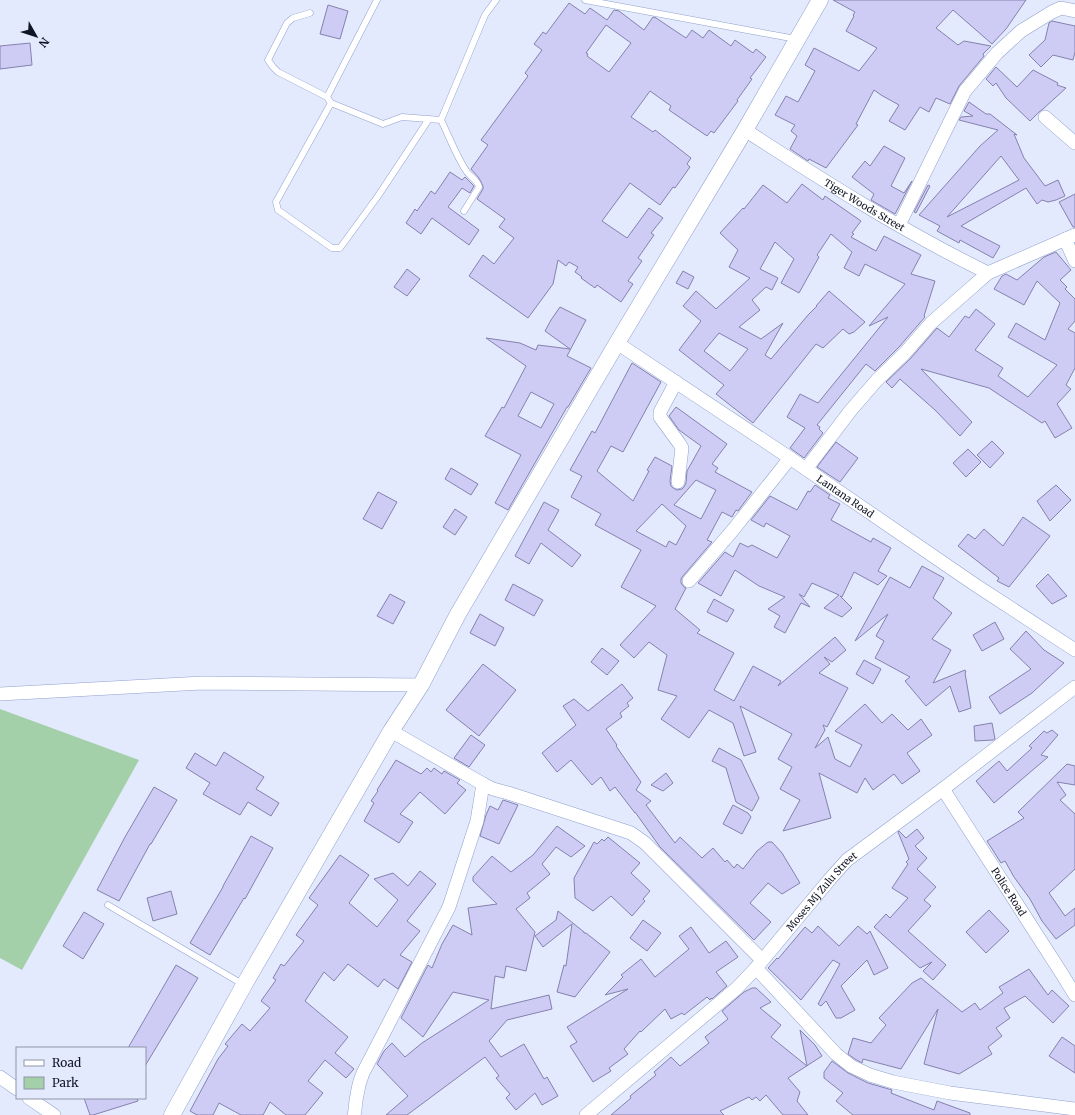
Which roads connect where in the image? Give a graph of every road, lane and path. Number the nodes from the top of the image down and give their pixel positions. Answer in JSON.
{"nodes":[{"id":1,"x":377,"y":0,"type":"edge"},
{"id":2,"x":496,"y":0,"type":"edge"},
{"id":3,"x":585,"y":0,"type":"edge"},
{"id":4,"x":820,"y":0,"type":"edge"},
{"id":5,"x":1075,"y":11,"type":"edge"},
{"id":6,"x":310,"y":13,"type":"dead end"},
{"id":7,"x":798,"y":39,"type":"junction"},
{"id":8,"x":328,"y":97,"type":"junction"},
{"id":9,"x":331,"y":103,"type":"junction"},
{"id":10,"x":1045,"y":117,"type":"dead end"},
{"id":11,"x":429,"y":119,"type":"junction"},
{"id":12,"x":441,"y":120,"type":"junction"},
{"id":13,"x":745,"y":130,"type":"junction"},
{"id":14,"x":1075,"y":143,"type":"edge"},
{"id":15,"x":464,"y":211,"type":"dead end"},
{"id":16,"x":899,"y":226,"type":"junction"},
{"id":17,"x":1070,"y":237,"type":"edge"},
{"id":18,"x":1075,"y":261,"type":"edge"},
{"id":19,"x":988,"y":273,"type":"junction"},
{"id":20,"x":617,"y":343,"type":"junction"},
{"id":21,"x":676,"y":382,"type":"junction"},
{"id":22,"x":790,"y":458,"type":"junction"},
{"id":23,"x":806,"y":469,"type":"junction"},
{"id":24,"x":678,"y":482,"type":"dead end"},
{"id":25,"x":689,"y":581,"type":"dead end"},
{"id":26,"x":1075,"y":650,"type":"edge"},
{"id":27,"x":421,"y":685,"type":"junction"},
{"id":28,"x":1075,"y":687,"type":"edge"},
{"id":29,"x":0,"y":694,"type":"edge"},
{"id":30,"x":391,"y":731,"type":"junction"},
{"id":31,"x":483,"y":784,"type":"junction"},
{"id":32,"x":943,"y":789,"type":"junction"},
{"id":33,"x":108,"y":905,"type":"dead end"},
{"id":34,"x":759,"y":964,"type":"junction"},
{"id":35,"x":244,"y":985,"type":"junction"},
{"id":36,"x":1075,"y":995,"type":"edge"},
{"id":37,"x":0,"y":1077,"type":"edge"},
{"id":38,"x":16,"y":1088,"type":"edge"},
{"id":39,"x":30,"y":1099,"type":"edge"},
{"id":40,"x":1075,"y":1109,"type":"edge"},
{"id":41,"x":54,"y":1115,"type":"edge"},
{"id":42,"x":172,"y":1115,"type":"edge"},
{"id":43,"x":354,"y":1115,"type":"edge"},
{"id":44,"x":586,"y":1115,"type":"edge"}],
"edges":[{"from":1,"to":8,"type":"lane"},
{"from":2,"to":12,"type":"lane"},
{"from":3,"to":7,"type":"lane"},
{"from":4,"to":7,"type":"street"},
{"from":5,"to":16,"type":"street"},
{"from":6,"to":8,"type":"lane"},
{"from":7,"to":13,"type":"street"},
{"from":8,"to":9,"type":"lane"},
{"from":9,"to":11,"type":"lane"},
{"from":9,"to":11,"type":"lane"},
{"from":10,"to":14,"type":"street"},
{"from":11,"to":12,"type":"lane"},
{"from":12,"to":15,"type":"lane"},
{"from":13,"to":16,"type":"street","name":"Tiger Woods Street"},
{"from":13,"to":20,"type":"street"},
{"from":16,"to":19,"type":"street","name":"Tiger Woods Street"},
{"from":17,"to":18,"type":"street"},
{"from":17,"to":19,"type":"street"},
{"from":19,"to":23,"type":"street"},
{"from":20,"to":21,"type":"street","name":"Lantana Road"},
{"from":20,"to":27,"type":"street"},
{"from":21,"to":22,"type":"street","name":"Lantana Road"},
{"from":21,"to":24,"type":"street"},
{"from":22,"to":23,"type":"street","name":"Lantana Road"},
{"from":22,"to":25,"type":"street"},
{"from":23,"to":26,"type":"street","name":"Lantana Road"},
{"from":27,"to":29,"type":"street"},
{"from":27,"to":30,"type":"street"},
{"from":28,"to":32,"type":"street","name":"Moses Mj Zulu Street"},
{"from":30,"to":31,"type":"street"},
{"from":30,"to":35,"type":"street"},
{"from":31,"to":34,"type":"street"},
{"from":31,"to":43,"type":"street"},
{"from":32,"to":34,"type":"street","name":"Moses Mj Zulu Street"},
{"from":32,"to":36,"type":"street","name":"Police Road"},
{"from":33,"to":35,"type":"lane"},
{"from":34,"to":40,"type":"street"},
{"from":34,"to":44,"type":"street","name":"Moses Mj Zulu Street"},
{"from":35,"to":42,"type":"street"},
{"from":37,"to":38,"type":"street"},
{"from":39,"to":41,"type":"street"}]}
